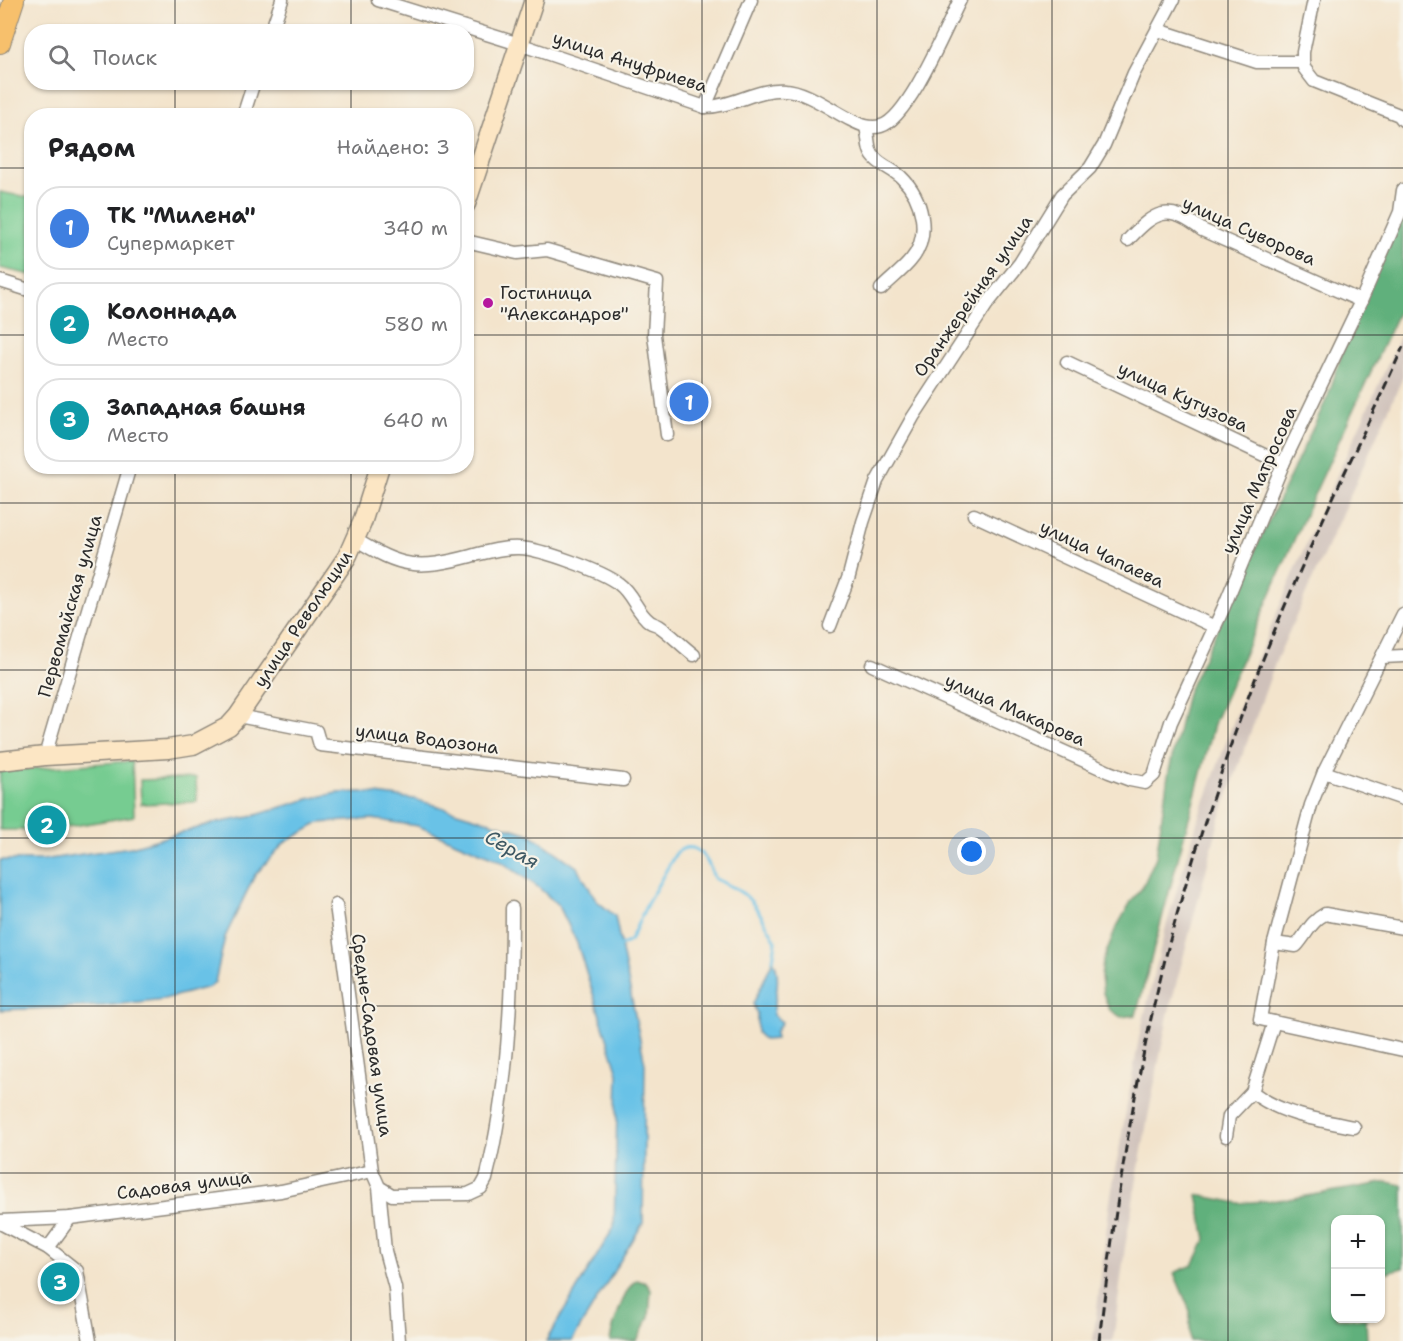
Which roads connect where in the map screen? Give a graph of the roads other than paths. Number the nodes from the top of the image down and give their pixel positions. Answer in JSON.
{"nodes":[{"id":1,"x":14,"y":0,"type":"edge"},
{"id":2,"x":282,"y":0,"type":"edge"},
{"id":3,"x":378,"y":0,"type":"edge"},
{"id":4,"x":534,"y":0,"type":"edge"},
{"id":5,"x":751,"y":0,"type":"edge"},
{"id":6,"x":960,"y":0,"type":"edge"},
{"id":7,"x":1173,"y":0,"type":"edge"},
{"id":8,"x":1314,"y":0,"type":"edge"},
{"id":9,"x":274,"y":24,"type":"edge"},
{"id":10,"x":455,"y":24,"type":"edge"},
{"id":11,"x":474,"y":30,"type":"edge"},
{"id":12,"x":1158,"y":30,"type":"junction"},
{"id":13,"x":0,"y":43,"type":"edge"},
{"id":14,"x":519,"y":44,"type":"junction"},
{"id":15,"x":1303,"y":62,"type":"junction"},
{"id":16,"x":251,"y":90,"type":"edge"},
{"id":17,"x":705,"y":107,"type":"junction"},
{"id":18,"x":246,"y":108,"type":"edge"},
{"id":19,"x":1403,"y":120,"type":"edge"},
{"id":20,"x":866,"y":127,"type":"junction"},
{"id":21,"x":474,"y":180,"type":"edge"},
{"id":22,"x":1403,"y":190,"type":"edge"},
{"id":23,"x":1128,"y":240,"type":"dead end"},
{"id":24,"x":474,"y":243,"type":"edge"},
{"id":25,"x":0,"y":281,"type":"edge"},
{"id":26,"x":24,"y":288,"type":"edge"},
{"id":27,"x":881,"y":289,"type":"dead end"},
{"id":28,"x":1361,"y":301,"type":"junction"},
{"id":29,"x":1067,"y":362,"type":"dead end"},
{"id":30,"x":667,"y":435,"type":"dead end"},
{"id":31,"x":1283,"y":464,"type":"junction"},
{"id":32,"x":128,"y":474,"type":"edge"},
{"id":33,"x":377,"y":474,"type":"edge"},
{"id":34,"x":974,"y":515,"type":"dead end"},
{"id":35,"x":355,"y":539,"type":"junction"},
{"id":36,"x":1403,"y":615,"type":"edge"},
{"id":37,"x":830,"y":626,"type":"dead end"},
{"id":38,"x":1215,"y":627,"type":"junction"},
{"id":39,"x":694,"y":656,"type":"dead end"},
{"id":40,"x":1403,"y":656,"type":"edge"},
{"id":41,"x":1383,"y":657,"type":"junction"},
{"id":42,"x":872,"y":665,"type":"dead end"},
{"id":43,"x":238,"y":716,"type":"junction"},
{"id":44,"x":45,"y":756,"type":"junction"},
{"id":45,"x":0,"y":761,"type":"edge"},
{"id":46,"x":1324,"y":772,"type":"junction"},
{"id":47,"x":623,"y":780,"type":"dead end"},
{"id":48,"x":1145,"y":783,"type":"joint"},
{"id":49,"x":1403,"y":799,"type":"edge"},
{"id":50,"x":336,"y":904,"type":"dead end"},
{"id":51,"x":512,"y":909,"type":"dead end"},
{"id":52,"x":1403,"y":928,"type":"edge"},
{"id":53,"x":1275,"y":943,"type":"junction"},
{"id":54,"x":1274,"y":1022,"type":"junction"},
{"id":55,"x":1403,"y":1050,"type":"edge"},
{"id":56,"x":1252,"y":1092,"type":"junction"},
{"id":57,"x":1354,"y":1127,"type":"dead end"},
{"id":58,"x":1226,"y":1136,"type":"dead end"},
{"id":59,"x":372,"y":1171,"type":"junction"},
{"id":60,"x":379,"y":1187,"type":"junction"},
{"id":61,"x":70,"y":1218,"type":"junction"},
{"id":62,"x":0,"y":1222,"type":"edge"},
{"id":63,"x":48,"y":1248,"type":"junction"},
{"id":64,"x":90,"y":1341,"type":"edge"},
{"id":65,"x":399,"y":1341,"type":"edge"}],
"edges":[{"from":1,"to":13,"type":"main road"},
{"from":2,"to":9,"type":"street"},
{"from":3,"to":10,"type":"street","name":"улица Ануфриева"},
{"from":4,"to":14,"type":"main road"},
{"from":5,"to":17,"type":"street"},
{"from":6,"to":20,"type":"street"},
{"from":7,"to":12,"type":"street","name":"Оранжерейная улица"},
{"from":8,"to":15,"type":"street"},
{"from":11,"to":14,"type":"street","name":"улица Ануфриева"},
{"from":12,"to":15,"type":"street"},
{"from":12,"to":37,"type":"street","name":"Оранжерейная улица"},
{"from":14,"to":17,"type":"street","name":"улица Ануфриева"},
{"from":14,"to":21,"type":"main road"},
{"from":15,"to":19,"type":"street"},
{"from":16,"to":18,"type":"street"},
{"from":17,"to":20,"type":"street","name":"улица Ануфриева"},
{"from":20,"to":27,"type":"street"},
{"from":22,"to":28,"type":"street","name":"улица Матросова"},
{"from":23,"to":28,"type":"street","name":"улица Суворова"},
{"from":24,"to":30,"type":"street"},
{"from":25,"to":26,"type":"street"},
{"from":28,"to":31,"type":"street","name":"улица Матросова"},
{"from":29,"to":31,"type":"street","name":"улица Кутузова"},
{"from":31,"to":38,"type":"street","name":"улица Матросова"},
{"from":32,"to":44,"type":"street","name":"Первомайская улица"},
{"from":33,"to":35,"type":"main road","name":"улица Революции"},
{"from":34,"to":38,"type":"street","name":"улица Чапаева"},
{"from":35,"to":39,"type":"street"},
{"from":35,"to":43,"type":"main road","name":"улица Революции"},
{"from":36,"to":41,"type":"street"},
{"from":38,"to":48,"type":"street","name":"улица Матросова"},
{"from":40,"to":41,"type":"street"},
{"from":41,"to":46,"type":"street"},
{"from":42,"to":48,"type":"street","name":"улица Макарова"},
{"from":43,"to":44,"type":"main road","name":"улица Революции"},
{"from":43,"to":47,"type":"street","name":"улица Водозона"},
{"from":44,"to":45,"type":"main road","name":"улица Революции"},
{"from":46,"to":49,"type":"street"},
{"from":46,"to":53,"type":"street"},
{"from":50,"to":59,"type":"street","name":"Средне-Садовая улица"},
{"from":51,"to":60,"type":"street"},
{"from":52,"to":53,"type":"street"},
{"from":53,"to":54,"type":"street"},
{"from":54,"to":55,"type":"street"},
{"from":54,"to":56,"type":"street"},
{"from":56,"to":57,"type":"street"},
{"from":56,"to":58,"type":"street"},
{"from":59,"to":60,"type":"street","name":"Средне-Садовая улица"},
{"from":59,"to":61,"type":"street","name":"Садовая улица"},
{"from":60,"to":65,"type":"street"},
{"from":61,"to":62,"type":"street","name":"Садовая улица"},
{"from":61,"to":63,"type":"street"},
{"from":62,"to":63,"type":"street"},
{"from":63,"to":64,"type":"street"}]}
